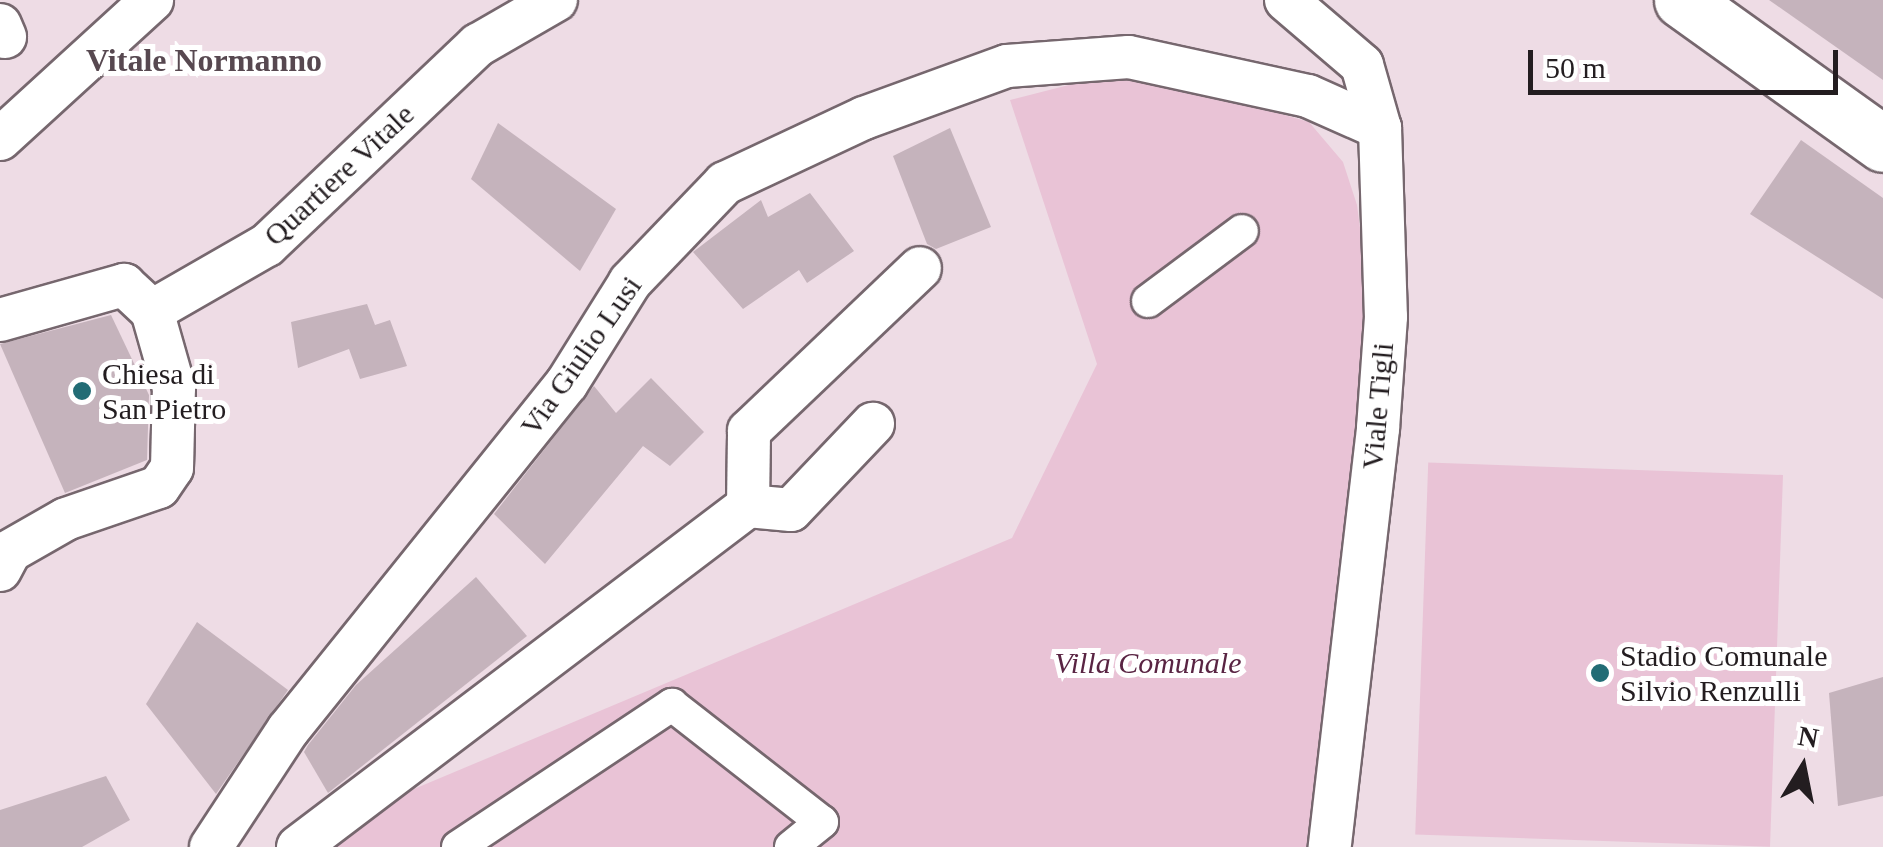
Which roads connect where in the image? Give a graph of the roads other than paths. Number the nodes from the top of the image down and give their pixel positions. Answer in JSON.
{"nodes":[{"id":1,"x":152,"y":0,"type":"edge"},
{"id":2,"x":556,"y":0,"type":"edge"},
{"id":3,"x":1286,"y":0,"type":"edge"},
{"id":4,"x":1682,"y":0,"type":"edge"},
{"id":5,"x":1380,"y":128,"type":"junction"},
{"id":6,"x":0,"y":140,"type":"edge"},
{"id":7,"x":1883,"y":144,"type":"edge"},
{"id":8,"x":1242,"y":231,"type":"dead end"},
{"id":9,"x":920,"y":268,"type":"dead end"},
{"id":10,"x":1148,"y":301,"type":"dead end"},
{"id":11,"x":152,"y":311,"type":"junction"},
{"id":12,"x":0,"y":320,"type":"edge"},
{"id":13,"x":873,"y":424,"type":"dead end"},
{"id":14,"x":748,"y":506,"type":"junction"},
{"id":15,"x":0,"y":570,"type":"edge"},
{"id":16,"x":211,"y":847,"type":"edge"},
{"id":17,"x":298,"y":847,"type":"edge"},
{"id":18,"x":458,"y":847,"type":"edge"},
{"id":19,"x":791,"y":847,"type":"edge"},
{"id":20,"x":1330,"y":847,"type":"edge"}],
"edges":[{"from":1,"to":6,"type":"street"},
{"from":2,"to":11,"type":"street","name":"Quartiere Vitale"},
{"from":3,"to":5,"type":"street","name":"Viale Tigli"},
{"from":4,"to":7,"type":"street"},
{"from":5,"to":16,"type":"street","name":"Via Giulio Lusi"},
{"from":5,"to":20,"type":"street","name":"Viale Tigli"},
{"from":8,"to":10,"type":"street"},
{"from":9,"to":14,"type":"street"},
{"from":11,"to":12,"type":"street"},
{"from":11,"to":15,"type":"street"},
{"from":13,"to":14,"type":"street"},
{"from":14,"to":17,"type":"street"},
{"from":18,"to":19,"type":"street"}]}
